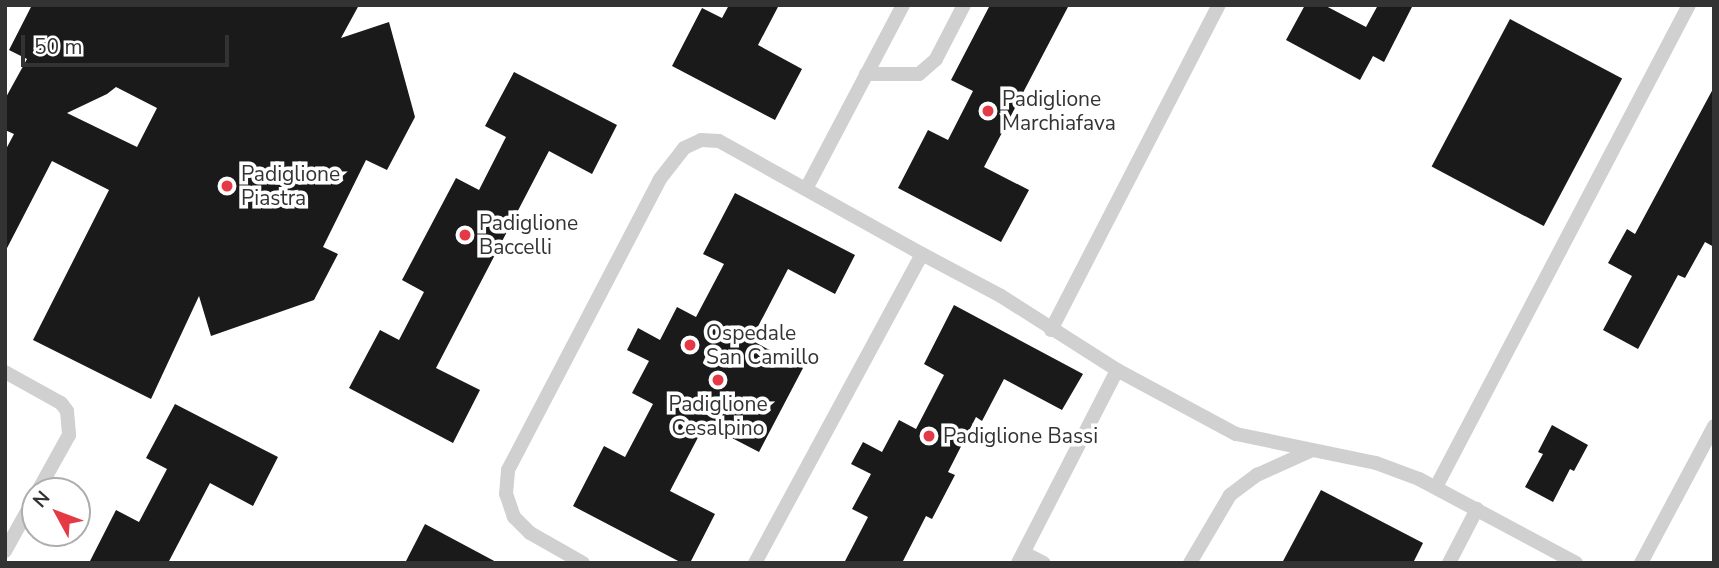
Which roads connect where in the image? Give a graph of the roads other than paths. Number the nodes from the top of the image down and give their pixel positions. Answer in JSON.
{"nodes":[{"id":1,"x":903,"y":5,"type":"edge"},
{"id":2,"x":964,"y":5,"type":"edge"},
{"id":3,"x":1219,"y":5,"type":"edge"},
{"id":4,"x":1689,"y":5,"type":"edge"},
{"id":5,"x":866,"y":74,"type":"junction"},
{"id":6,"x":806,"y":189,"type":"junction"},
{"id":7,"x":922,"y":254,"type":"junction"},
{"id":8,"x":1051,"y":330,"type":"junction"},
{"id":9,"x":1117,"y":370,"type":"junction"},
{"id":10,"x":5,"y":372,"type":"edge"},
{"id":11,"x":1714,"y":426,"type":"edge"},
{"id":12,"x":1310,"y":451,"type":"junction"},
{"id":13,"x":46,"y":477,"type":"edge"},
{"id":14,"x":1436,"y":487,"type":"junction"},
{"id":15,"x":1477,"y":509,"type":"junction"},
{"id":16,"x":21,"y":522,"type":"edge"},
{"id":17,"x":5,"y":551,"type":"edge"},
{"id":18,"x":1021,"y":558,"type":"edge"},
{"id":19,"x":1567,"y":561,"type":"edge"},
{"id":20,"x":583,"y":563,"type":"edge"},
{"id":21,"x":755,"y":563,"type":"edge"},
{"id":22,"x":1044,"y":563,"type":"edge"},
{"id":23,"x":1190,"y":563,"type":"edge"},
{"id":24,"x":1449,"y":563,"type":"edge"},
{"id":25,"x":1641,"y":563,"type":"edge"}],
"edges":[{"from":1,"to":5,"type":"lane"},
{"from":2,"to":5,"type":"lane"},
{"from":3,"to":8,"type":"lane"},
{"from":4,"to":14,"type":"lane"},
{"from":5,"to":6,"type":"lane"},
{"from":6,"to":7,"type":"lane"},
{"from":6,"to":20,"type":"lane"},
{"from":7,"to":8,"type":"lane"},
{"from":7,"to":21,"type":"lane"},
{"from":8,"to":9,"type":"lane"},
{"from":9,"to":12,"type":"lane"},
{"from":9,"to":18,"type":"lane"},
{"from":10,"to":13,"type":"lane"},
{"from":11,"to":25,"type":"lane"},
{"from":12,"to":14,"type":"lane"},
{"from":12,"to":23,"type":"lane"},
{"from":14,"to":15,"type":"lane"},
{"from":15,"to":19,"type":"lane"},
{"from":15,"to":24,"type":"lane"},
{"from":16,"to":17,"type":"lane"},
{"from":18,"to":22,"type":"lane"}]}
